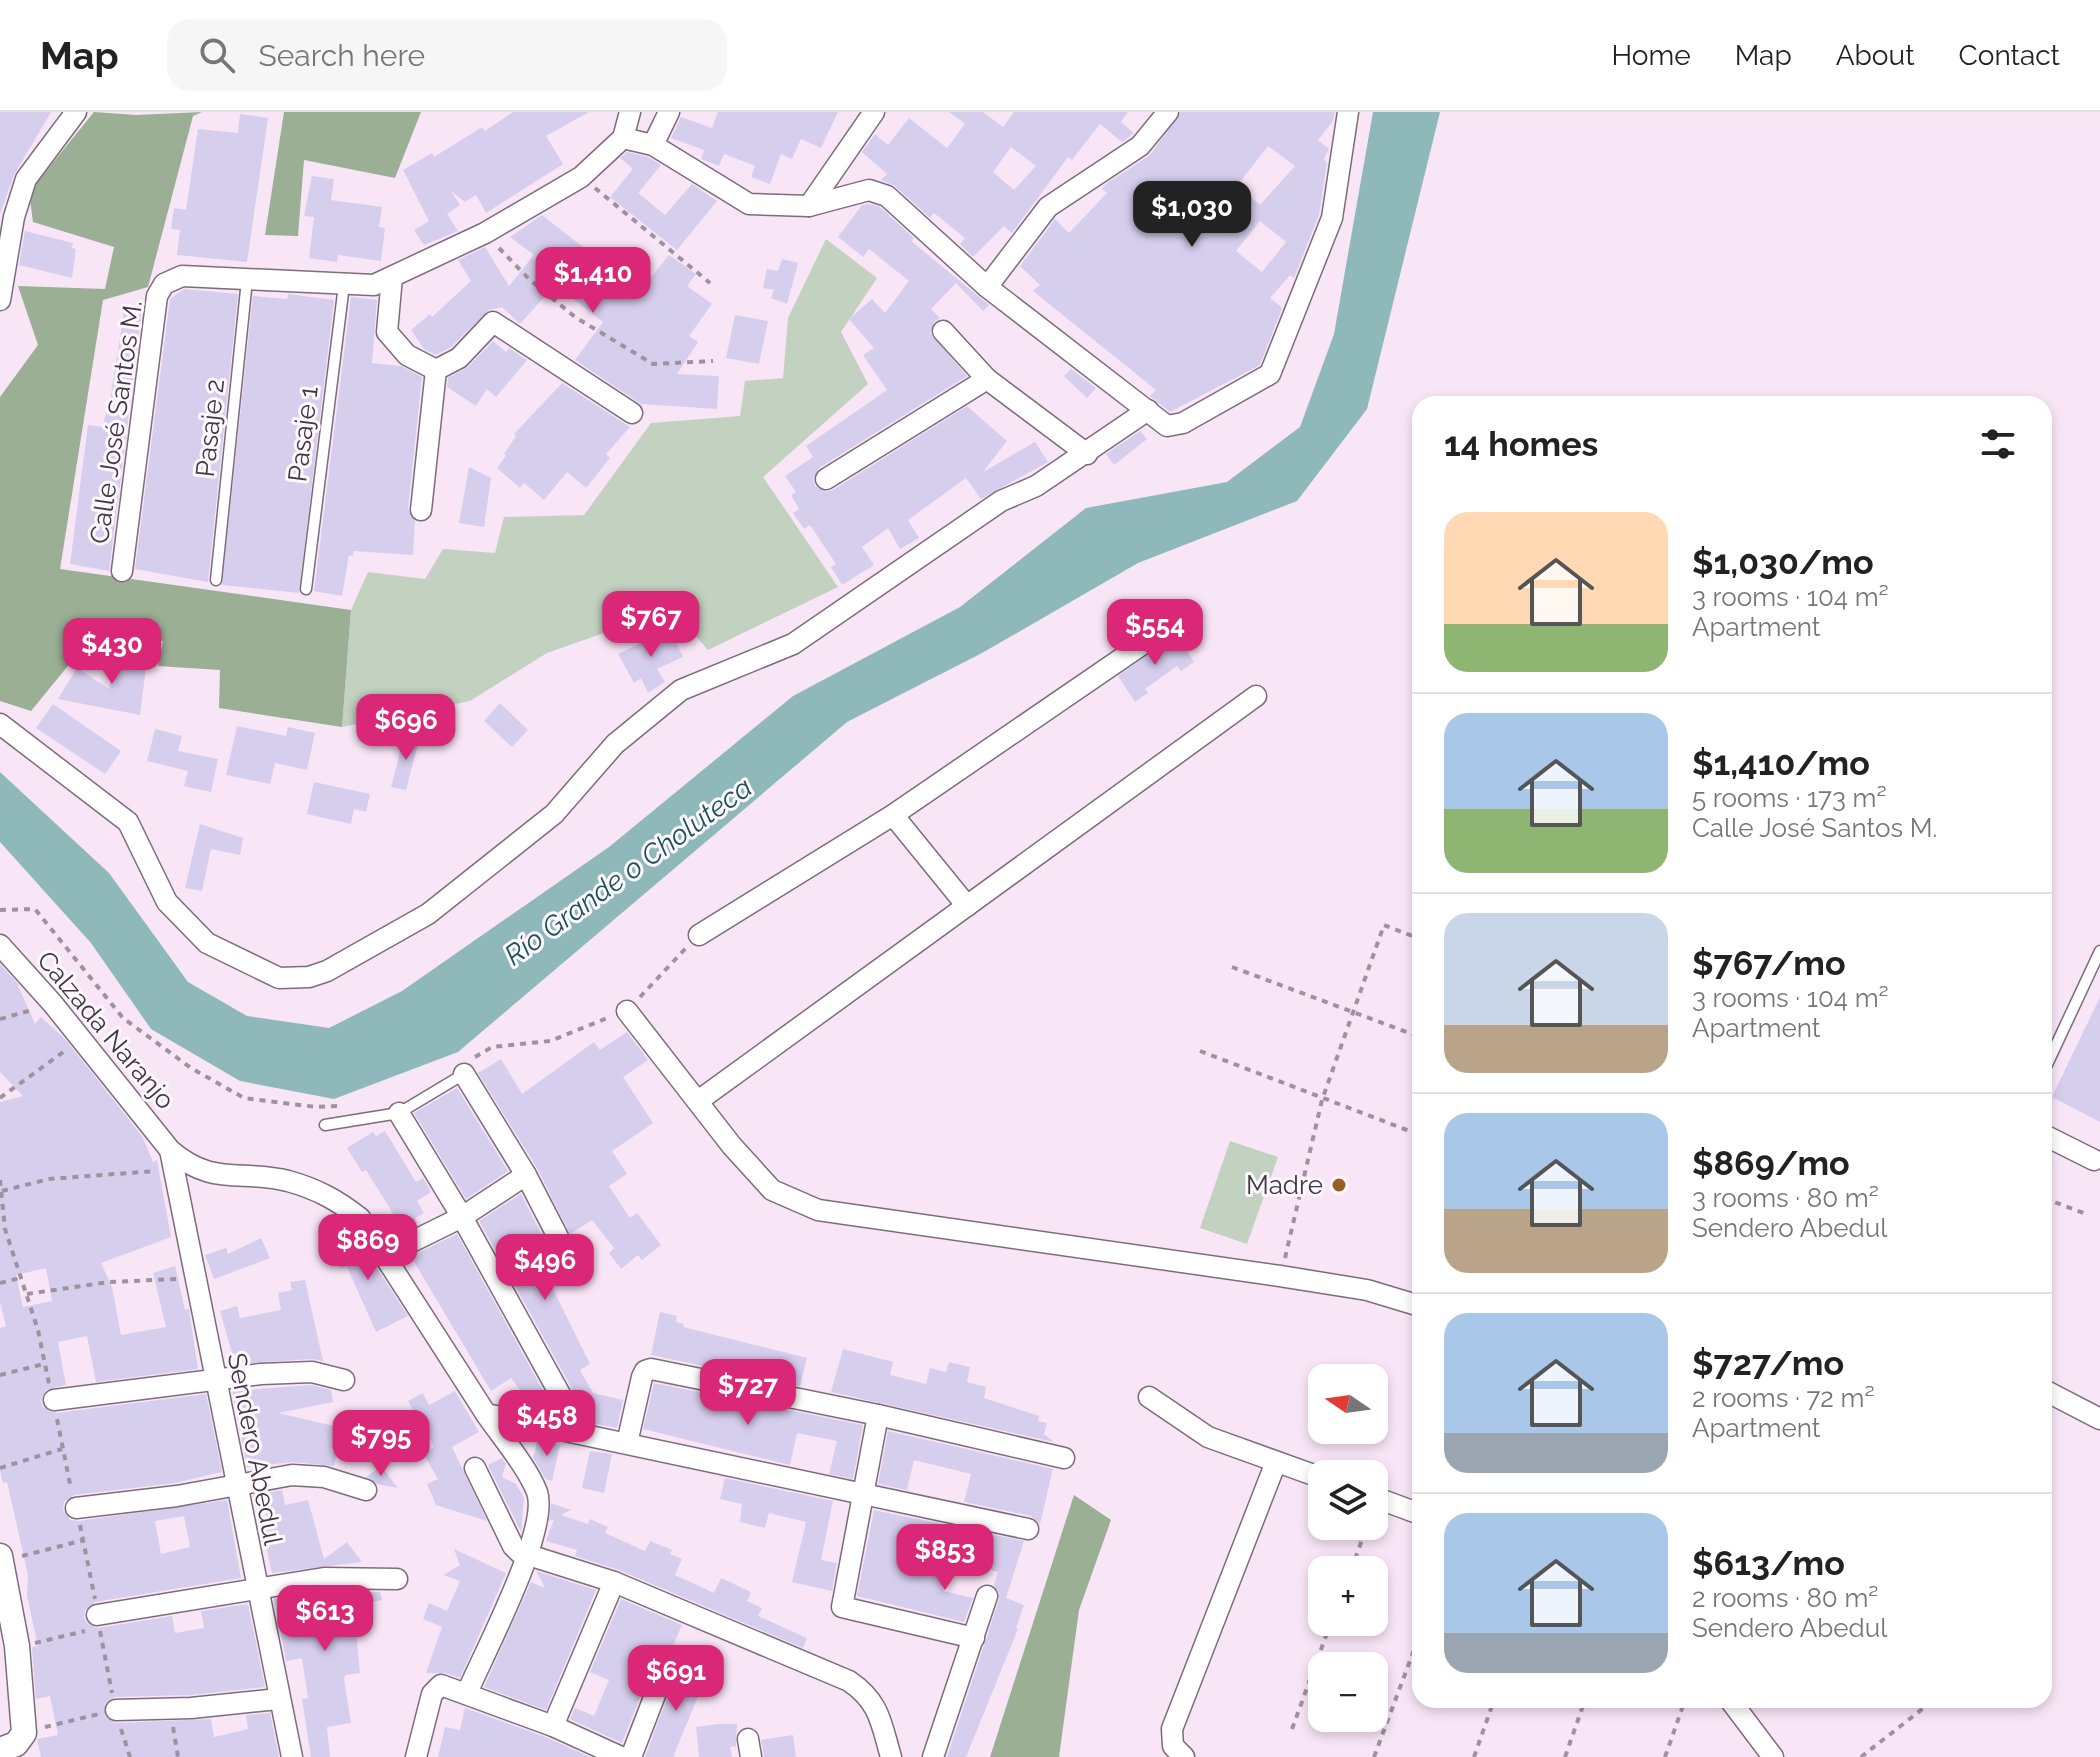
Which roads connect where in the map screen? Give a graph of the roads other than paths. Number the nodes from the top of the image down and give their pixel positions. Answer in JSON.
{"nodes":[{"id":1,"x":76,"y":112,"type":"edge"},
{"id":2,"x":630,"y":112,"type":"edge"},
{"id":3,"x":669,"y":112,"type":"edge"},
{"id":4,"x":874,"y":112,"type":"edge"},
{"id":5,"x":1168,"y":112,"type":"edge"},
{"id":6,"x":1348,"y":112,"type":"edge"},
{"id":7,"x":623,"y":138,"type":"junction"},
{"id":8,"x":653,"y":145,"type":"junction"},
{"id":9,"x":809,"y":206,"type":"junction"},
{"id":10,"x":392,"y":277,"type":"junction"},
{"id":11,"x":247,"y":280,"type":"junction"},
{"id":12,"x":344,"y":285,"type":"junction"},
{"id":13,"x":987,"y":287,"type":"junction"},
{"id":14,"x":0,"y":300,"type":"edge"},
{"id":15,"x":943,"y":331,"type":"dead end"},
{"id":16,"x":436,"y":370,"type":"junction"},
{"id":17,"x":987,"y":379,"type":"junction"},
{"id":18,"x":1148,"y":410,"type":"junction"},
{"id":19,"x":632,"y":413,"type":"dead end"},
{"id":20,"x":1087,"y":454,"type":"junction"},
{"id":21,"x":826,"y":479,"type":"dead end"},
{"id":22,"x":421,"y":510,"type":"dead end"},
{"id":23,"x":122,"y":571,"type":"dead end"},
{"id":24,"x":216,"y":580,"type":"dead end"},
{"id":25,"x":306,"y":589,"type":"dead end"},
{"id":26,"x":1153,"y":637,"type":"dead end"},
{"id":27,"x":1256,"y":696,"type":"dead end"},
{"id":28,"x":0,"y":724,"type":"edge"},
{"id":29,"x":893,"y":815,"type":"junction"},
{"id":30,"x":967,"y":906,"type":"junction"},
{"id":31,"x":699,"y":935,"type":"road end"},
{"id":32,"x":0,"y":945,"type":"edge"},
{"id":33,"x":2100,"y":951,"type":"edge"},
{"id":34,"x":627,"y":1011,"type":"road end"},
{"id":35,"x":2052,"y":1054,"type":"edge"},
{"id":36,"x":465,"y":1068,"type":"joint"},
{"id":37,"x":698,"y":1101,"type":"junction"},
{"id":38,"x":399,"y":1113,"type":"junction"},
{"id":39,"x":325,"y":1125,"type":"dead end"},
{"id":40,"x":2052,"y":1139,"type":"edge"},
{"id":41,"x":172,"y":1160,"type":"junction"},
{"id":42,"x":2094,"y":1160,"type":"dead end"},
{"id":43,"x":526,"y":1175,"type":"junction"},
{"id":44,"x":462,"y":1217,"type":"junction"},
{"id":45,"x":558,"y":1237,"type":"dead end"},
{"id":46,"x":383,"y":1256,"type":"junction"},
{"id":47,"x":1412,"y":1304,"type":"edge"},
{"id":48,"x":344,"y":1380,"type":"dead end"},
{"id":49,"x":216,"y":1382,"type":"junction"},
{"id":50,"x":2052,"y":1394,"type":"edge"},
{"id":51,"x":1149,"y":1397,"type":"dead end"},
{"id":52,"x":54,"y":1400,"type":"road end"},
{"id":53,"x":486,"y":1414,"type":"junction"},
{"id":54,"x":878,"y":1415,"type":"junction"},
{"id":55,"x":2100,"y":1419,"type":"edge"},
{"id":56,"x":582,"y":1434,"type":"junction"},
{"id":57,"x":627,"y":1443,"type":"junction"},
{"id":58,"x":1064,"y":1458,"type":"dead end"},
{"id":59,"x":1276,"y":1462,"type":"junction"},
{"id":60,"x":475,"y":1468,"type":"dead end"},
{"id":61,"x":1308,"y":1473,"type":"edge"},
{"id":62,"x":236,"y":1483,"type":"junction"},
{"id":63,"x":366,"y":1490,"type":"dead end"},
{"id":64,"x":866,"y":1494,"type":"junction"},
{"id":65,"x":1388,"y":1502,"type":"edge"},
{"id":66,"x":76,"y":1508,"type":"road end"},
{"id":67,"x":1412,"y":1511,"type":"edge"},
{"id":68,"x":1028,"y":1529,"type":"dead end"},
{"id":69,"x":529,"y":1552,"type":"junction"},
{"id":70,"x":11,"y":1556,"type":"edge"},
{"id":71,"x":397,"y":1579,"type":"dead end"},
{"id":72,"x":614,"y":1582,"type":"junction"},
{"id":73,"x":256,"y":1590,"type":"junction"},
{"id":74,"x":987,"y":1596,"type":"dead end"},
{"id":75,"x":97,"y":1615,"type":"road end"},
{"id":76,"x":974,"y":1638,"type":"junction"},
{"id":77,"x":667,"y":1664,"type":"dead end"},
{"id":78,"x":467,"y":1693,"type":"junction"},
{"id":79,"x":278,"y":1699,"type":"junction"},
{"id":80,"x":1736,"y":1708,"type":"edge"},
{"id":81,"x":116,"y":1710,"type":"road end"},
{"id":82,"x":553,"y":1726,"type":"junction"},
{"id":83,"x":0,"y":1750,"type":"edge"},
{"id":84,"x":292,"y":1757,"type":"edge"},
{"id":85,"x":416,"y":1757,"type":"edge"},
{"id":86,"x":621,"y":1757,"type":"edge"},
{"id":87,"x":631,"y":1757,"type":"edge"},
{"id":88,"x":891,"y":1757,"type":"edge"},
{"id":89,"x":933,"y":1757,"type":"edge"},
{"id":90,"x":1184,"y":1757,"type":"edge"},
{"id":91,"x":1773,"y":1757,"type":"edge"}],
"edges":[{"from":1,"to":14,"type":"street"},
{"from":2,"to":7,"type":"street"},
{"from":3,"to":8,"type":"street"},
{"from":4,"to":9,"type":"street"},
{"from":5,"to":13,"type":"street"},
{"from":6,"to":18,"type":"street"},
{"from":7,"to":8,"type":"street"},
{"from":7,"to":10,"type":"street","name":"Calle José Santos M."},
{"from":8,"to":9,"type":"street"},
{"from":9,"to":13,"type":"street"},
{"from":10,"to":12,"type":"street","name":"Calle José Santos M."},
{"from":10,"to":16,"type":"street"},
{"from":11,"to":12,"type":"street","name":"Calle José Santos M."},
{"from":11,"to":23,"type":"street","name":"Calle José Santos M."},
{"from":11,"to":24,"type":"lane","name":"Pasaje 2"},
{"from":12,"to":25,"type":"lane","name":"Pasaje 1"},
{"from":13,"to":18,"type":"street"},
{"from":15,"to":17,"type":"street"},
{"from":16,"to":19,"type":"street"},
{"from":16,"to":22,"type":"street"},
{"from":17,"to":20,"type":"street"},
{"from":17,"to":21,"type":"street"},
{"from":18,"to":20,"type":"street"},
{"from":20,"to":28,"type":"street"},
{"from":26,"to":29,"type":"street"},
{"from":27,"to":30,"type":"street"},
{"from":29,"to":30,"type":"street"},
{"from":29,"to":31,"type":"street"},
{"from":30,"to":37,"type":"street"},
{"from":32,"to":41,"type":"street","name":"Calzada Naranjo"},
{"from":33,"to":35,"type":"lane"},
{"from":34,"to":37,"type":"street"},
{"from":36,"to":38,"type":"lane"},
{"from":36,"to":43,"type":"street"},
{"from":37,"to":47,"type":"street"},
{"from":38,"to":39,"type":"lane"},
{"from":38,"to":44,"type":"street"},
{"from":40,"to":42,"type":"street"},
{"from":41,"to":46,"type":"street"},
{"from":41,"to":49,"type":"street","name":"Sendero Abedul"},
{"from":43,"to":44,"type":"street"},
{"from":43,"to":45,"type":"street"},
{"from":44,"to":46,"type":"street"},
{"from":44,"to":56,"type":"street"},
{"from":46,"to":53,"type":"street"},
{"from":48,"to":49,"type":"street"},
{"from":49,"to":52,"type":"street"},
{"from":49,"to":62,"type":"street","name":"Sendero Abedul"},
{"from":50,"to":55,"type":"street"},
{"from":51,"to":59,"type":"street"},
{"from":53,"to":56,"type":"street"},
{"from":53,"to":69,"type":"street"},
{"from":54,"to":57,"type":"street"},
{"from":54,"to":58,"type":"street"},
{"from":54,"to":64,"type":"street"},
{"from":56,"to":57,"type":"street"},
{"from":57,"to":64,"type":"street"},
{"from":59,"to":61,"type":"street"},
{"from":59,"to":90,"type":"street"},
{"from":60,"to":69,"type":"street"},
{"from":62,"to":63,"type":"street"},
{"from":62,"to":66,"type":"street"},
{"from":62,"to":73,"type":"street","name":"Sendero Abedul"},
{"from":64,"to":68,"type":"street"},
{"from":64,"to":76,"type":"street"},
{"from":65,"to":67,"type":"street"},
{"from":69,"to":72,"type":"street"},
{"from":69,"to":78,"type":"street"},
{"from":70,"to":83,"type":"street"},
{"from":71,"to":73,"type":"street"},
{"from":72,"to":82,"type":"street"},
{"from":72,"to":88,"type":"street"},
{"from":73,"to":75,"type":"street"},
{"from":73,"to":79,"type":"street","name":"Sendero Abedul"},
{"from":74,"to":76,"type":"street"},
{"from":76,"to":89,"type":"street"},
{"from":77,"to":87,"type":"street"},
{"from":78,"to":82,"type":"street"},
{"from":78,"to":85,"type":"street"},
{"from":79,"to":81,"type":"street"},
{"from":79,"to":84,"type":"street","name":"Sendero Abedul"},
{"from":80,"to":91,"type":"street"},
{"from":82,"to":86,"type":"street"}]}
